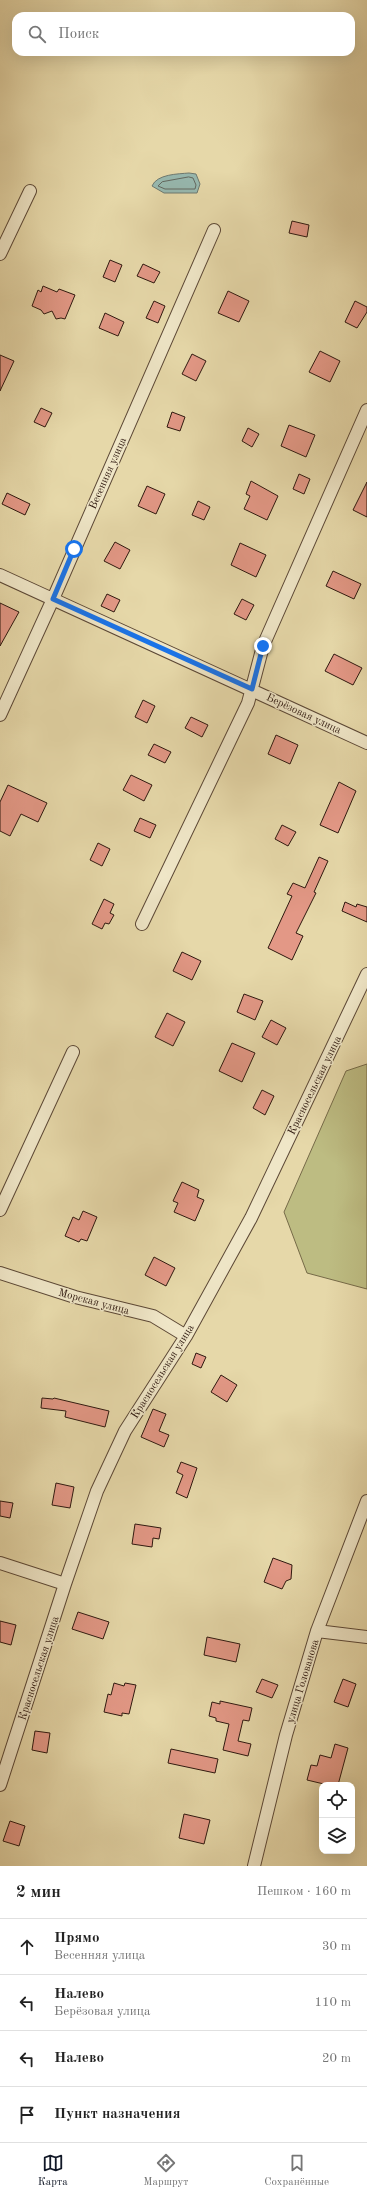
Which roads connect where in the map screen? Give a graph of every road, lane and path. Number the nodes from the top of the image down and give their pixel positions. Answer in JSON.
{"nodes":[{"id":1,"x":30,"y":191,"type":"dead end"},
{"id":2,"x":214,"y":230,"type":"dead end"},
{"id":3,"x":0,"y":254,"type":"edge"},
{"id":4,"x":367,"y":410,"type":"edge"},
{"id":5,"x":0,"y":575,"type":"edge"},
{"id":6,"x":53,"y":599,"type":"junction"},
{"id":7,"x":252,"y":689,"type":"junction"},
{"id":8,"x":0,"y":715,"type":"edge"},
{"id":9,"x":367,"y":743,"type":"edge"},
{"id":10,"x":142,"y":924,"type":"dead end"},
{"id":11,"x":367,"y":974,"type":"edge"},
{"id":12,"x":73,"y":1052,"type":"dead end"},
{"id":13,"x":0,"y":1210,"type":"edge"},
{"id":14,"x":0,"y":1273,"type":"edge"},
{"id":15,"x":186,"y":1336,"type":"junction"},
{"id":16,"x":367,"y":1501,"type":"edge"},
{"id":17,"x":0,"y":1563,"type":"edge"},
{"id":18,"x":65,"y":1584,"type":"junction"},
{"id":19,"x":317,"y":1632,"type":"junction"},
{"id":20,"x":367,"y":1637,"type":"edge"},
{"id":21,"x":0,"y":1786,"type":"edge"},
{"id":22,"x":254,"y":1866,"type":"edge"}],
"edges":[{"from":1,"to":3,"type":"street"},
{"from":2,"to":6,"type":"street","name":"Весенняя улица"},
{"from":4,"to":7,"type":"street"},
{"from":5,"to":6,"type":"street","name":"Берёзовая улица"},
{"from":6,"to":7,"type":"street","name":"Берёзовая улица"},
{"from":6,"to":8,"type":"street","name":"Весенняя улица"},
{"from":7,"to":9,"type":"street","name":"Берёзовая улица"},
{"from":7,"to":10,"type":"street"},
{"from":11,"to":15,"type":"street","name":"Красносельская улица"},
{"from":12,"to":13,"type":"street"},
{"from":14,"to":15,"type":"street","name":"Морская улица"},
{"from":15,"to":18,"type":"street","name":"Красносельская улица"},
{"from":16,"to":19,"type":"street","name":"улица Голованова"},
{"from":17,"to":18,"type":"street"},
{"from":18,"to":21,"type":"street","name":"Красносельская улица"},
{"from":19,"to":20,"type":"street"},
{"from":19,"to":22,"type":"street","name":"улица Голованова"}]}
